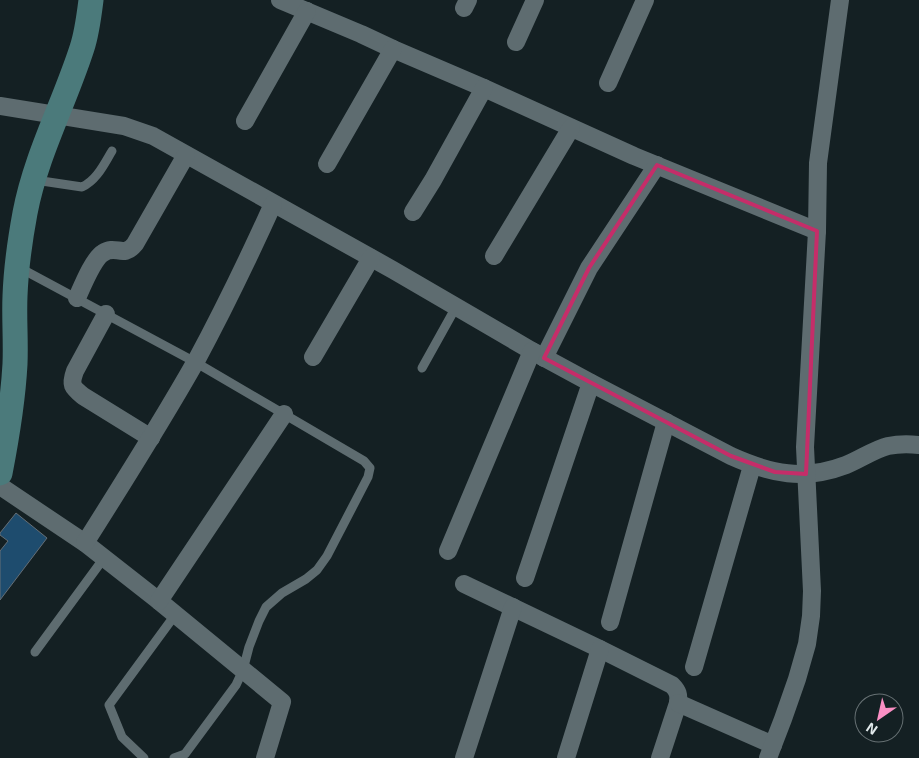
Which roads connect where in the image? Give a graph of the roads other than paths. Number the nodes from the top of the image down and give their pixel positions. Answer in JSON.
{"nodes":[{"id":1,"x":91,"y":0,"type":"edge"},
{"id":2,"x":280,"y":0,"type":"edge"},
{"id":3,"x":535,"y":0,"type":"edge"},
{"id":4,"x":645,"y":0,"type":"edge"},
{"id":5,"x":840,"y":0,"type":"edge"},
{"id":6,"x":307,"y":11,"type":"junction"},
{"id":7,"x":516,"y":42,"type":"dead end"},
{"id":8,"x":393,"y":49,"type":"junction"},
{"id":9,"x":608,"y":83,"type":"dead end"},
{"id":10,"x":484,"y":88,"type":"junction"},
{"id":11,"x":0,"y":106,"type":"edge"},
{"id":12,"x":56,"y":116,"type":"junction"},
{"id":13,"x":245,"y":121,"type":"dead end"},
{"id":14,"x":571,"y":128,"type":"junction"},
{"id":15,"x":112,"y":151,"type":"dead end"},
{"id":16,"x":186,"y":155,"type":"junction"},
{"id":17,"x":327,"y":164,"type":"dead end"},
{"id":18,"x":657,"y":165,"type":"junction"},
{"id":19,"x":32,"y":180,"type":"junction"},
{"id":20,"x":273,"y":204,"type":"junction"},
{"id":21,"x":413,"y":212,"type":"dead end"},
{"id":22,"x":818,"y":231,"type":"junction"},
{"id":23,"x":494,"y":256,"type":"dead end"},
{"id":24,"x":371,"y":258,"type":"junction"},
{"id":25,"x":17,"y":266,"type":"junction"},
{"id":26,"x":77,"y":298,"type":"junction"},
{"id":27,"x":456,"y":307,"type":"junction"},
{"id":28,"x":106,"y":314,"type":"junction"},
{"id":29,"x":538,"y":354,"type":"junction"},
{"id":30,"x":313,"y":357,"type":"dead end"},
{"id":31,"x":7,"y":360,"type":"edge"},
{"id":32,"x":195,"y":362,"type":"junction"},
{"id":33,"x":422,"y":368,"type":"dead end"},
{"id":34,"x":591,"y":383,"type":"junction"},
{"id":35,"x":284,"y":414,"type":"junction"},
{"id":36,"x":666,"y":422,"type":"junction"},
{"id":37,"x":151,"y":438,"type":"junction"},
{"id":38,"x":919,"y":445,"type":"edge"},
{"id":39,"x":752,"y":466,"type":"junction"},
{"id":40,"x":0,"y":473,"type":"edge"},
{"id":41,"x":806,"y":474,"type":"junction"},
{"id":42,"x":0,"y":486,"type":"edge"},
{"id":43,"x":85,"y":543,"type":"junction"},
{"id":44,"x":448,"y":551,"type":"dead end"},
{"id":45,"x":104,"y":558,"type":"junction"},
{"id":46,"x":525,"y":578,"type":"dead end"},
{"id":47,"x":464,"y":584,"type":"dead end"},
{"id":48,"x":159,"y":601,"type":"junction"},
{"id":49,"x":513,"y":607,"type":"junction"},
{"id":50,"x":175,"y":615,"type":"junction"},
{"id":51,"x":610,"y":622,"type":"dead end"},
{"id":52,"x":600,"y":649,"type":"junction"},
{"id":53,"x":35,"y":652,"type":"dead end"},
{"id":54,"x":694,"y":667,"type":"dead end"},
{"id":55,"x":243,"y":670,"type":"junction"},
{"id":56,"x":678,"y":703,"type":"junction"},
{"id":57,"x":770,"y":751,"type":"edge"},
{"id":58,"x":144,"y":758,"type":"edge"},
{"id":59,"x":174,"y":758,"type":"edge"},
{"id":60,"x":265,"y":758,"type":"edge"},
{"id":61,"x":464,"y":758,"type":"edge"},
{"id":62,"x":566,"y":758,"type":"edge"},
{"id":63,"x":660,"y":758,"type":"edge"}],
"edges":[{"from":1,"to":12,"type":"street"},
{"from":2,"to":6,"type":"street"},
{"from":3,"to":7,"type":"street"},
{"from":4,"to":9,"type":"street"},
{"from":5,"to":22,"type":"street"},
{"from":6,"to":8,"type":"street"},
{"from":6,"to":13,"type":"street"},
{"from":8,"to":10,"type":"street"},
{"from":8,"to":17,"type":"street"},
{"from":10,"to":14,"type":"street"},
{"from":10,"to":21,"type":"street"},
{"from":11,"to":12,"type":"street"},
{"from":12,"to":16,"type":"street"},
{"from":12,"to":19,"type":"street"},
{"from":14,"to":18,"type":"street"},
{"from":14,"to":23,"type":"street"},
{"from":15,"to":19,"type":"lane"},
{"from":16,"to":20,"type":"street"},
{"from":16,"to":26,"type":"street"},
{"from":18,"to":22,"type":"street"},
{"from":18,"to":29,"type":"street"},
{"from":19,"to":25,"type":"street"},
{"from":20,"to":24,"type":"street"},
{"from":20,"to":32,"type":"street"},
{"from":22,"to":41,"type":"street"},
{"from":24,"to":27,"type":"street"},
{"from":24,"to":30,"type":"street"},
{"from":25,"to":26,"type":"lane"},
{"from":25,"to":31,"type":"street"},
{"from":26,"to":28,"type":"lane"},
{"from":27,"to":29,"type":"street"},
{"from":27,"to":33,"type":"lane"},
{"from":28,"to":32,"type":"lane"},
{"from":28,"to":37,"type":"street"},
{"from":29,"to":34,"type":"street"},
{"from":29,"to":44,"type":"street"},
{"from":31,"to":40,"type":"street"},
{"from":32,"to":35,"type":"lane"},
{"from":32,"to":37,"type":"street"},
{"from":34,"to":36,"type":"street"},
{"from":34,"to":46,"type":"street"},
{"from":35,"to":48,"type":"street"},
{"from":35,"to":55,"type":"lane"},
{"from":36,"to":39,"type":"street"},
{"from":36,"to":51,"type":"street"},
{"from":37,"to":43,"type":"street"},
{"from":38,"to":41,"type":"street"},
{"from":39,"to":41,"type":"street"},
{"from":39,"to":54,"type":"street"},
{"from":41,"to":57,"type":"street"},
{"from":42,"to":43,"type":"street"},
{"from":43,"to":45,"type":"street"},
{"from":45,"to":48,"type":"street"},
{"from":45,"to":53,"type":"lane"},
{"from":47,"to":49,"type":"street"},
{"from":48,"to":50,"type":"street"},
{"from":49,"to":52,"type":"street"},
{"from":49,"to":61,"type":"street"},
{"from":50,"to":55,"type":"street"},
{"from":50,"to":58,"type":"lane"},
{"from":52,"to":56,"type":"street"},
{"from":52,"to":62,"type":"street"},
{"from":55,"to":59,"type":"lane"},
{"from":55,"to":60,"type":"street"},
{"from":56,"to":57,"type":"street"},
{"from":56,"to":63,"type":"street"}]}
